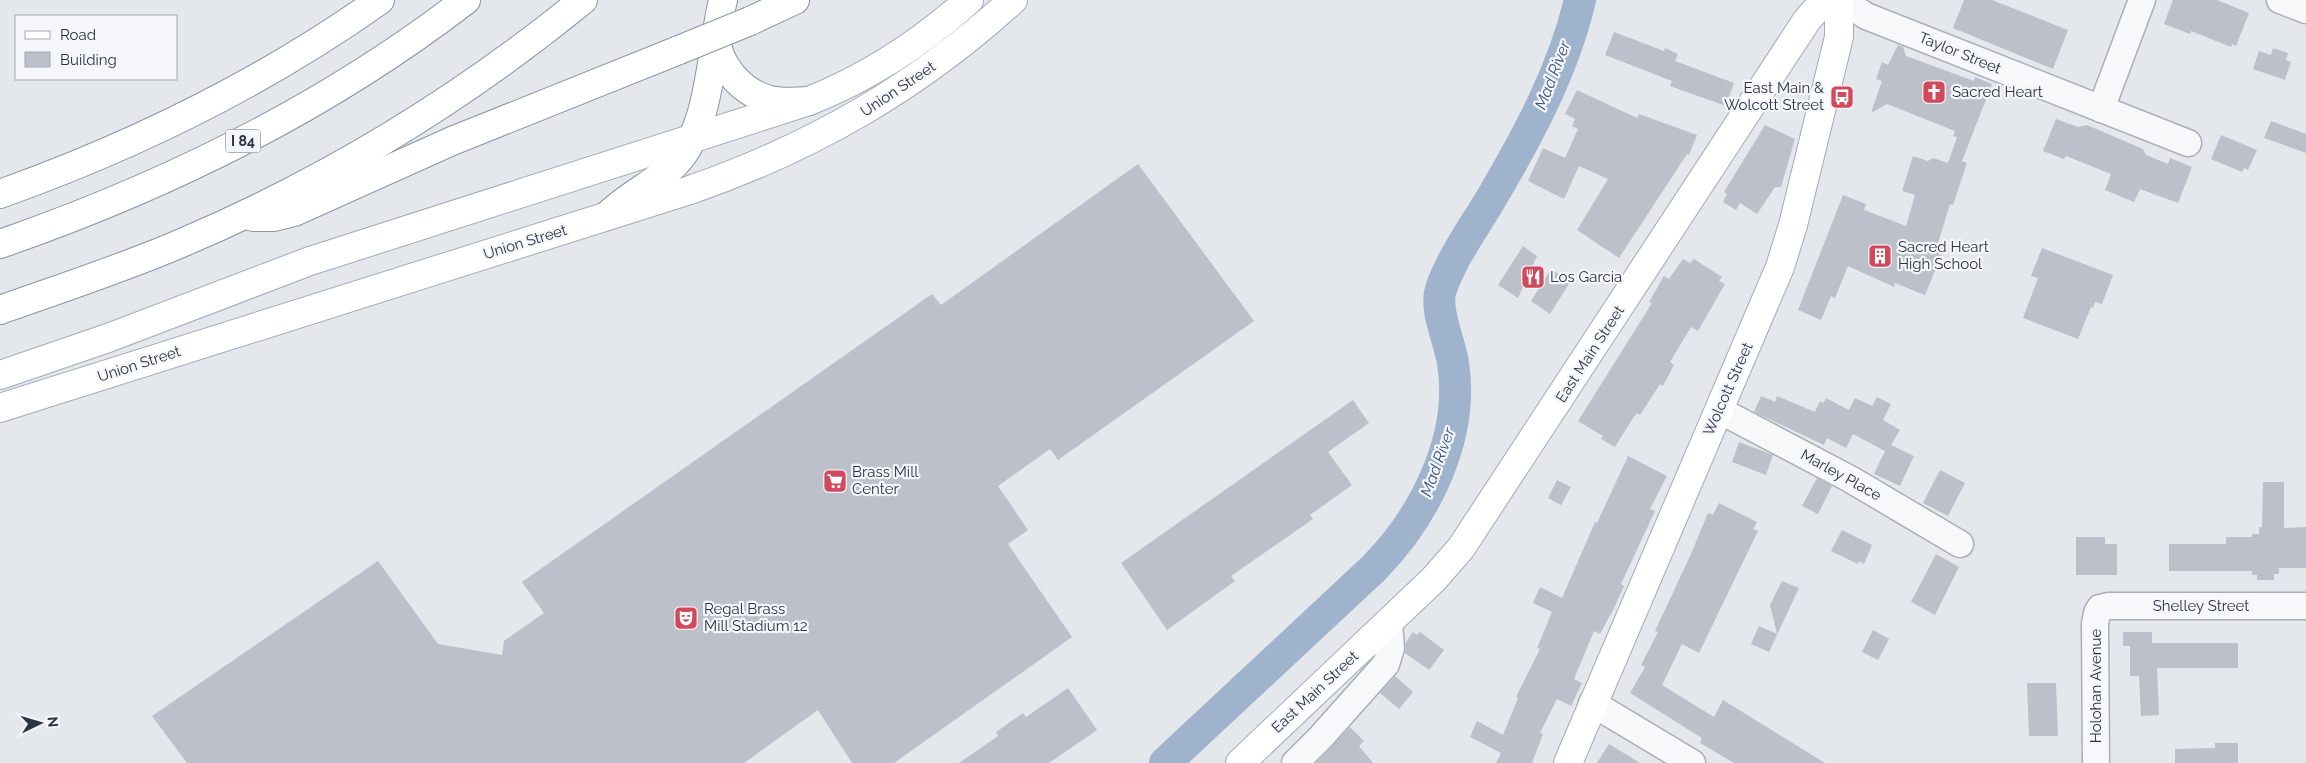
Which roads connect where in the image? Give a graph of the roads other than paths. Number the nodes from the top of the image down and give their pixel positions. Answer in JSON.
{"nodes":[{"id":1,"x":380,"y":0,"type":"edge"},
{"id":2,"x":466,"y":0,"type":"edge"},
{"id":3,"x":583,"y":0,"type":"edge"},
{"id":4,"x":723,"y":0,"type":"edge"},
{"id":5,"x":795,"y":0,"type":"edge"},
{"id":6,"x":970,"y":0,"type":"edge"},
{"id":7,"x":1013,"y":0,"type":"edge"},
{"id":8,"x":1825,"y":0,"type":"edge"},
{"id":9,"x":1839,"y":0,"type":"edge"},
{"id":10,"x":1848,"y":0,"type":"edge"},
{"id":11,"x":2142,"y":0,"type":"edge"},
{"id":12,"x":2280,"y":0,"type":"edge"},
{"id":13,"x":2306,"y":10,"type":"edge"},
{"id":14,"x":716,"y":32,"type":"junction"},
{"id":15,"x":809,"y":101,"type":"junction"},
{"id":16,"x":2101,"y":109,"type":"junction"},
{"id":17,"x":693,"y":140,"type":"junction"},
{"id":18,"x":2188,"y":143,"type":"dead end"},
{"id":19,"x":0,"y":194,"type":"edge"},
{"id":20,"x":242,"y":216,"type":"junction"},
{"id":21,"x":607,"y":216,"type":"junction"},
{"id":22,"x":0,"y":244,"type":"edge"},
{"id":23,"x":0,"y":310,"type":"edge"},
{"id":24,"x":0,"y":376,"type":"edge"},
{"id":25,"x":0,"y":408,"type":"edge"},
{"id":26,"x":1719,"y":410,"type":"junction"},
{"id":27,"x":1960,"y":544,"type":"dead end"},
{"id":28,"x":2306,"y":606,"type":"edge"},
{"id":29,"x":2098,"y":610,"type":"joint"},
{"id":30,"x":1390,"y":622,"type":"junction"},
{"id":31,"x":1592,"y":703,"type":"junction"},
{"id":32,"x":1240,"y":763,"type":"edge"},
{"id":33,"x":1296,"y":763,"type":"edge"},
{"id":34,"x":1568,"y":763,"type":"edge"},
{"id":35,"x":1692,"y":763,"type":"edge"},
{"id":36,"x":2096,"y":763,"type":"edge"}],
"edges":[{"from":1,"to":19,"type":"main road"},
{"from":2,"to":22,"type":"main road","number":"I 84"},
{"from":3,"to":20,"type":"main road"},
{"from":4,"to":14,"type":"main road"},
{"from":5,"to":20,"type":"main road","bridge":true},
{"from":6,"to":15,"type":"main road","name":"Union Street"},
{"from":7,"to":21,"type":"main road","name":"Union Street"},
{"from":8,"to":30,"type":"main road","name":"East Main Street"},
{"from":9,"to":26,"type":"main road","name":"Wolcott Street"},
{"from":10,"to":16,"type":"street","name":"Taylor Street"},
{"from":11,"to":16,"type":"street"},
{"from":12,"to":13,"type":"street"},
{"from":14,"to":15,"type":"main road"},
{"from":14,"to":17,"type":"main road"},
{"from":15,"to":17,"type":"main road","name":"Union Street"},
{"from":16,"to":18,"type":"street","name":"Taylor Street"},
{"from":17,"to":21,"type":"main road"},
{"from":17,"to":24,"type":"main road","name":"Union Street"},
{"from":20,"to":23,"type":"main road"},
{"from":21,"to":25,"type":"main road","name":"Union Street"},
{"from":26,"to":27,"type":"street","name":"Marley Place"},
{"from":26,"to":31,"type":"main road","name":"Wolcott Street"},
{"from":28,"to":29,"type":"street","name":"Shelley Street"},
{"from":29,"to":36,"type":"street","name":"Holohan Avenue"},
{"from":30,"to":32,"type":"main road","name":"East Main Street"},
{"from":30,"to":33,"type":"street","name":"East Main Street"},
{"from":31,"to":34,"type":"main road","name":"Wolcott Street"},
{"from":31,"to":35,"type":"street"}]}
